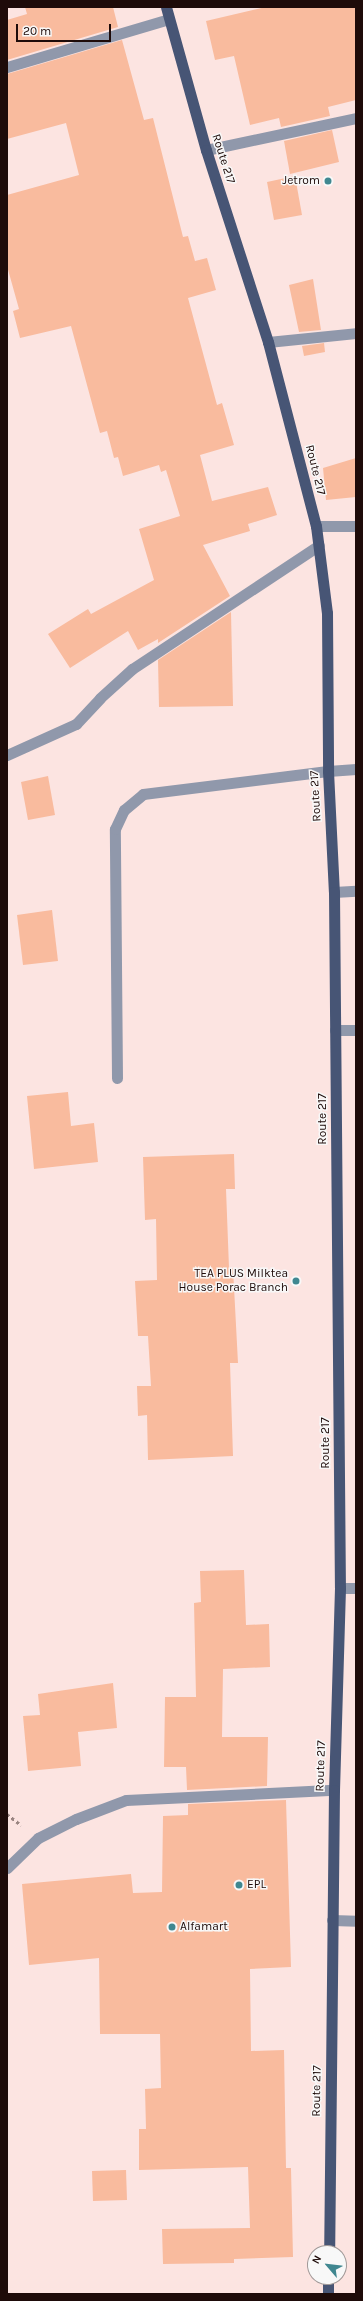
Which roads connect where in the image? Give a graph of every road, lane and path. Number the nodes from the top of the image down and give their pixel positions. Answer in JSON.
{"nodes":[{"id":1,"x":166,"y":7,"type":"edge"},
{"id":2,"x":169,"y":19,"type":"junction"},
{"id":3,"x":7,"y":67,"type":"edge"},
{"id":4,"x":356,"y":118,"type":"edge"},
{"id":5,"x":206,"y":150,"type":"junction"},
{"id":6,"x":356,"y":333,"type":"edge"},
{"id":7,"x":268,"y":342,"type":"junction"},
{"id":8,"x":316,"y":526,"type":"junction"},
{"id":9,"x":356,"y":526,"type":"edge"},
{"id":10,"x":319,"y":545,"type":"junction"},
{"id":11,"x":7,"y":755,"type":"edge"},
{"id":12,"x":356,"y":769,"type":"edge"},
{"id":13,"x":328,"y":771,"type":"junction"},
{"id":14,"x":356,"y":891,"type":"edge"},
{"id":15,"x":334,"y":892,"type":"junction"},
{"id":16,"x":336,"y":1030,"type":"junction"},
{"id":17,"x":356,"y":1030,"type":"edge"},
{"id":18,"x":117,"y":1078,"type":"dead end"},
{"id":19,"x":340,"y":1588,"type":"junction"},
{"id":20,"x":356,"y":1588,"type":"edge"},
{"id":21,"x":334,"y":1790,"type":"junction"},
{"id":22,"x":7,"y":1868,"type":"edge"},
{"id":23,"x":332,"y":1920,"type":"junction"},
{"id":24,"x":356,"y":1921,"type":"edge"},
{"id":25,"x":329,"y":2245,"type":"edge"}],
"edges":[{"from":1,"to":2,"type":"main road","name":"Route 217"},
{"from":2,"to":3,"type":"street"},
{"from":2,"to":5,"type":"main road","name":"Route 217"},
{"from":4,"to":5,"type":"street"},
{"from":5,"to":7,"type":"main road","name":"Route 217"},
{"from":6,"to":7,"type":"street"},
{"from":7,"to":8,"type":"main road","name":"Route 217"},
{"from":8,"to":9,"type":"street"},
{"from":8,"to":10,"type":"main road","name":"Route 217"},
{"from":10,"to":11,"type":"street"},
{"from":10,"to":13,"type":"main road","name":"Route 217"},
{"from":12,"to":13,"type":"street"},
{"from":13,"to":15,"type":"main road","name":"Route 217"},
{"from":13,"to":18,"type":"street"},
{"from":14,"to":15,"type":"street"},
{"from":15,"to":16,"type":"main road","name":"Route 217"},
{"from":16,"to":17,"type":"street"},
{"from":16,"to":19,"type":"main road","name":"Route 217"},
{"from":19,"to":20,"type":"street"},
{"from":19,"to":21,"type":"main road","name":"Route 217"},
{"from":21,"to":22,"type":"street"},
{"from":21,"to":23,"type":"main road","name":"Route 217"},
{"from":23,"to":24,"type":"street"},
{"from":23,"to":25,"type":"main road","name":"Route 217"}]}
